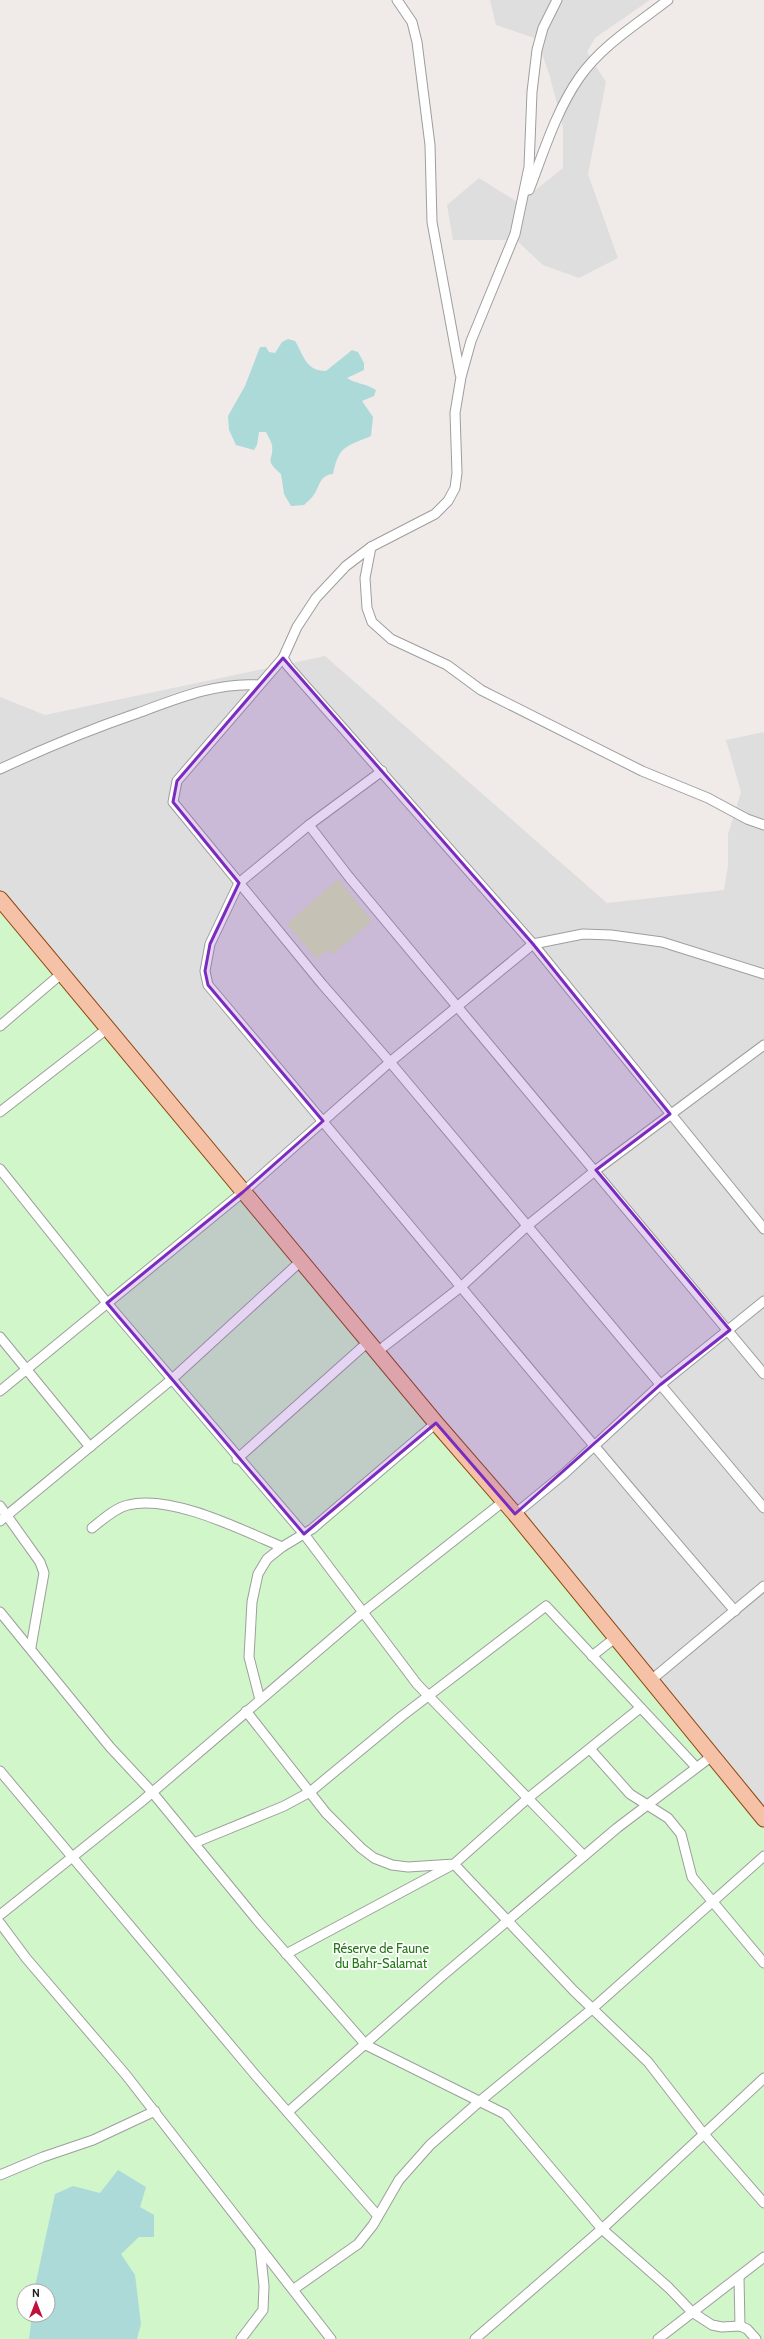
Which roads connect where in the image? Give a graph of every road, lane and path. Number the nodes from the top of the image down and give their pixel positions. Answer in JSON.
{"nodes":[{"id":1,"x":397,"y":0,"type":"edge"},
{"id":2,"x":557,"y":0,"type":"edge"},
{"id":3,"x":668,"y":0,"type":"edge"},
{"id":4,"x":522,"y":206,"type":"junction"},
{"id":5,"x":461,"y":377,"type":"junction"},
{"id":6,"x":371,"y":547,"type":"junction"},
{"id":7,"x":283,"y":658,"type":"junction"},
{"id":8,"x":258,"y":685,"type":"junction"},
{"id":9,"x":0,"y":769,"type":"edge"},
{"id":10,"x":382,"y":771,"type":"junction"},
{"id":11,"x":309,"y":825,"type":"junction"},
{"id":12,"x":764,"y":825,"type":"edge"},
{"id":13,"x":239,"y":883,"type":"junction"},
{"id":14,"x":0,"y":899,"type":"edge"},
{"id":15,"x":533,"y":944,"type":"junction"},
{"id":16,"x":750,"y":970,"type":"junction"},
{"id":17,"x":61,"y":974,"type":"junction"},
{"id":18,"x":764,"y":974,"type":"edge"},
{"id":19,"x":764,"y":982,"type":"edge"},
{"id":20,"x":457,"y":1006,"type":"junction"},
{"id":21,"x":0,"y":1026,"type":"edge"},
{"id":22,"x":108,"y":1028,"type":"junction"},
{"id":23,"x":764,"y":1045,"type":"edge"},
{"id":24,"x":390,"y":1062,"type":"junction"},
{"id":25,"x":0,"y":1112,"type":"edge"},
{"id":26,"x":670,"y":1114,"type":"junction"},
{"id":27,"x":323,"y":1121,"type":"junction"},
{"id":28,"x":0,"y":1169,"type":"edge"},
{"id":29,"x":596,"y":1170,"type":"junction"},
{"id":30,"x":244,"y":1192,"type":"junction"},
{"id":31,"x":527,"y":1226,"type":"junction"},
{"id":32,"x":764,"y":1229,"type":"edge"},
{"id":33,"x":302,"y":1260,"type":"junction"},
{"id":34,"x":462,"y":1286,"type":"junction"},
{"id":35,"x":764,"y":1301,"type":"edge"},
{"id":36,"x":107,"y":1303,"type":"junction"},
{"id":37,"x":730,"y":1330,"type":"junction"},
{"id":38,"x":0,"y":1337,"type":"edge"},
{"id":39,"x":373,"y":1347,"type":"junction"},
{"id":40,"x":26,"y":1369,"type":"junction"},
{"id":41,"x":764,"y":1374,"type":"edge"},
{"id":42,"x":171,"y":1380,"type":"junction"},
{"id":43,"x":660,"y":1385,"type":"junction"},
{"id":44,"x":0,"y":1391,"type":"edge"},
{"id":45,"x":436,"y":1423,"type":"junction"},
{"id":46,"x":90,"y":1447,"type":"junction"},
{"id":47,"x":593,"y":1447,"type":"junction"},
{"id":48,"x":237,"y":1459,"type":"junction"},
{"id":49,"x":504,"y":1501,"type":"junction"},
{"id":50,"x":0,"y":1506,"type":"edge"},
{"id":51,"x":764,"y":1508,"type":"edge"},
{"id":52,"x":515,"y":1514,"type":"junction"},
{"id":53,"x":3,"y":1518,"type":"edge"},
{"id":54,"x":92,"y":1528,"type":"dead end"},
{"id":55,"x":304,"y":1534,"type":"junction"},
{"id":56,"x":282,"y":1547,"type":"junction"},
{"id":57,"x":764,"y":1586,"type":"edge"},
{"id":58,"x":735,"y":1611,"type":"junction"},
{"id":59,"x":0,"y":1612,"type":"edge"},
{"id":60,"x":362,"y":1613,"type":"junction"},
{"id":61,"x":615,"y":1638,"type":"junction"},
{"id":62,"x":31,"y":1647,"type":"junction"},
{"id":63,"x":592,"y":1656,"type":"junction"},
{"id":64,"x":650,"y":1681,"type":"junction"},
{"id":65,"x":430,"y":1696,"type":"junction"},
{"id":66,"x":260,"y":1700,"type":"junction"},
{"id":67,"x":640,"y":1708,"type":"junction"},
{"id":68,"x":246,"y":1711,"type":"junction"},
{"id":69,"x":590,"y":1749,"type":"junction"},
{"id":70,"x":712,"y":1756,"type":"junction"},
{"id":71,"x":696,"y":1767,"type":"junction"},
{"id":72,"x":0,"y":1771,"type":"edge"},
{"id":73,"x":152,"y":1792,"type":"junction"},
{"id":74,"x":310,"y":1792,"type":"junction"},
{"id":75,"x":527,"y":1799,"type":"junction"},
{"id":76,"x":646,"y":1804,"type":"junction"},
{"id":77,"x":764,"y":1819,"type":"edge"},
{"id":78,"x":194,"y":1843,"type":"junction"},
{"id":79,"x":584,"y":1856,"type":"junction"},
{"id":80,"x":764,"y":1856,"type":"edge"},
{"id":81,"x":73,"y":1859,"type":"junction"},
{"id":82,"x":454,"y":1864,"type":"junction"},
{"id":83,"x":712,"y":1902,"type":"junction"},
{"id":84,"x":0,"y":1915,"type":"edge"},
{"id":85,"x":508,"y":1921,"type":"junction"},
{"id":86,"x":0,"y":1923,"type":"edge"},
{"id":87,"x":286,"y":1954,"type":"junction"},
{"id":88,"x":764,"y":1963,"type":"edge"},
{"id":89,"x":592,"y":2009,"type":"junction"},
{"id":90,"x":366,"y":2045,"type":"junction"},
{"id":91,"x":764,"y":2078,"type":"edge"},
{"id":92,"x":480,"y":2101,"type":"junction"},
{"id":93,"x":155,"y":2111,"type":"junction"},
{"id":94,"x":288,"y":2112,"type":"junction"},
{"id":95,"x":703,"y":2134,"type":"junction"},
{"id":96,"x":0,"y":2175,"type":"edge"},
{"id":97,"x":764,"y":2203,"type":"edge"},
{"id":98,"x":378,"y":2216,"type":"junction"},
{"id":99,"x":602,"y":2229,"type":"junction"},
{"id":100,"x":260,"y":2248,"type":"junction"},
{"id":101,"x":764,"y":2257,"type":"edge"},
{"id":102,"x":739,"y":2277,"type":"junction"},
{"id":103,"x":294,"y":2289,"type":"junction"},
{"id":104,"x":692,"y":2312,"type":"junction"},
{"id":105,"x":740,"y":2326,"type":"junction"},
{"id":106,"x":241,"y":2339,"type":"edge"},
{"id":107,"x":331,"y":2339,"type":"edge"},
{"id":108,"x":475,"y":2339,"type":"edge"},
{"id":109,"x":658,"y":2339,"type":"edge"},
{"id":110,"x":756,"y":2339,"type":"edge"}],
"edges":[{"from":1,"to":5,"type":"street"},
{"from":2,"to":4,"type":"street"},
{"from":3,"to":4,"type":"street"},
{"from":4,"to":5,"type":"street"},
{"from":5,"to":6,"type":"street"},
{"from":6,"to":7,"type":"street"},
{"from":6,"to":12,"type":"street"},
{"from":7,"to":8,"type":"street"},
{"from":7,"to":10,"type":"street"},
{"from":8,"to":9,"type":"street"},
{"from":8,"to":13,"type":"street"},
{"from":10,"to":11,"type":"street"},
{"from":10,"to":15,"type":"street"},
{"from":11,"to":13,"type":"street"},
{"from":11,"to":20,"type":"street"},
{"from":13,"to":24,"type":"street"},
{"from":13,"to":27,"type":"street"},
{"from":14,"to":17,"type":"main road"},
{"from":15,"to":16,"type":"street"},
{"from":15,"to":20,"type":"street"},
{"from":15,"to":26,"type":"street"},
{"from":16,"to":18,"type":"street"},
{"from":16,"to":19,"type":"street"},
{"from":17,"to":21,"type":"street"},
{"from":17,"to":22,"type":"main road"},
{"from":20,"to":24,"type":"street"},
{"from":20,"to":29,"type":"street"},
{"from":22,"to":25,"type":"street"},
{"from":22,"to":30,"type":"main road"},
{"from":23,"to":26,"type":"street"},
{"from":24,"to":27,"type":"street"},
{"from":24,"to":31,"type":"street"},
{"from":26,"to":29,"type":"street"},
{"from":26,"to":32,"type":"street"},
{"from":27,"to":30,"type":"street"},
{"from":27,"to":34,"type":"street"},
{"from":28,"to":36,"type":"street"},
{"from":29,"to":31,"type":"street"},
{"from":29,"to":37,"type":"street"},
{"from":30,"to":33,"type":"main road"},
{"from":30,"to":36,"type":"street"},
{"from":31,"to":34,"type":"street"},
{"from":31,"to":43,"type":"street"},
{"from":33,"to":39,"type":"main road"},
{"from":33,"to":42,"type":"street"},
{"from":34,"to":39,"type":"street"},
{"from":34,"to":47,"type":"street"},
{"from":35,"to":37,"type":"street"},
{"from":36,"to":40,"type":"street"},
{"from":36,"to":42,"type":"street"},
{"from":37,"to":41,"type":"street"},
{"from":37,"to":43,"type":"street"},
{"from":38,"to":40,"type":"street"},
{"from":39,"to":45,"type":"main road"},
{"from":39,"to":48,"type":"street"},
{"from":40,"to":44,"type":"street"},
{"from":40,"to":46,"type":"street"},
{"from":42,"to":46,"type":"street"},
{"from":42,"to":48,"type":"street"},
{"from":43,"to":47,"type":"street"},
{"from":43,"to":51,"type":"street"},
{"from":45,"to":49,"type":"main road"},
{"from":45,"to":55,"type":"street"},
{"from":46,"to":53,"type":"street"},
{"from":47,"to":52,"type":"street"},
{"from":47,"to":58,"type":"street"},
{"from":48,"to":55,"type":"street"},
{"from":49,"to":52,"type":"main road"},
{"from":49,"to":60,"type":"street"},
{"from":50,"to":53,"type":"street"},
{"from":52,"to":61,"type":"main road"},
{"from":53,"to":62,"type":"street"},
{"from":54,"to":56,"type":"street"},
{"from":55,"to":56,"type":"street"},
{"from":55,"to":60,"type":"street"},
{"from":56,"to":66,"type":"street"},
{"from":57,"to":58,"type":"street"},
{"from":58,"to":64,"type":"street"},
{"from":59,"to":62,"type":"street"},
{"from":60,"to":65,"type":"street"},
{"from":60,"to":66,"type":"street"},
{"from":61,"to":63,"type":"street"},
{"from":61,"to":64,"type":"main road"},
{"from":62,"to":73,"type":"street"},
{"from":63,"to":65,"type":"street"},
{"from":63,"to":67,"type":"street"},
{"from":64,"to":70,"type":"main road"},
{"from":65,"to":74,"type":"street"},
{"from":65,"to":75,"type":"street"},
{"from":66,"to":68,"type":"street"},
{"from":67,"to":69,"type":"street"},
{"from":67,"to":71,"type":"street"},
{"from":68,"to":73,"type":"street"},
{"from":68,"to":74,"type":"street"},
{"from":69,"to":75,"type":"street"},
{"from":69,"to":76,"type":"street"},
{"from":70,"to":71,"type":"street"},
{"from":70,"to":77,"type":"main road"},
{"from":71,"to":76,"type":"street"},
{"from":72,"to":81,"type":"street"},
{"from":73,"to":78,"type":"street"},
{"from":73,"to":81,"type":"street"},
{"from":74,"to":78,"type":"street"},
{"from":74,"to":82,"type":"street"},
{"from":75,"to":79,"type":"street"},
{"from":75,"to":82,"type":"street"},
{"from":76,"to":79,"type":"street"},
{"from":76,"to":83,"type":"street"},
{"from":78,"to":87,"type":"street"},
{"from":79,"to":85,"type":"street"},
{"from":80,"to":83,"type":"street"},
{"from":81,"to":84,"type":"street"},
{"from":81,"to":94,"type":"street"},
{"from":82,"to":85,"type":"street"},
{"from":82,"to":87,"type":"street"},
{"from":83,"to":88,"type":"street"},
{"from":83,"to":89,"type":"street"},
{"from":85,"to":89,"type":"street"},
{"from":85,"to":90,"type":"street"},
{"from":86,"to":93,"type":"street"},
{"from":87,"to":90,"type":"street"},
{"from":89,"to":92,"type":"street"},
{"from":89,"to":95,"type":"street"},
{"from":90,"to":92,"type":"street"},
{"from":90,"to":94,"type":"street"},
{"from":91,"to":95,"type":"street"},
{"from":92,"to":98,"type":"street"},
{"from":92,"to":99,"type":"street"},
{"from":93,"to":96,"type":"street"},
{"from":93,"to":100,"type":"street"},
{"from":94,"to":98,"type":"street"},
{"from":95,"to":97,"type":"street"},
{"from":95,"to":99,"type":"street"},
{"from":98,"to":103,"type":"street"},
{"from":99,"to":104,"type":"street"},
{"from":99,"to":108,"type":"street"},
{"from":100,"to":103,"type":"street"},
{"from":100,"to":106,"type":"street"},
{"from":101,"to":102,"type":"street"},
{"from":102,"to":104,"type":"street"},
{"from":102,"to":105,"type":"street"},
{"from":103,"to":107,"type":"street"},
{"from":104,"to":105,"type":"street"},
{"from":104,"to":109,"type":"street"},
{"from":105,"to":110,"type":"street"}]}
